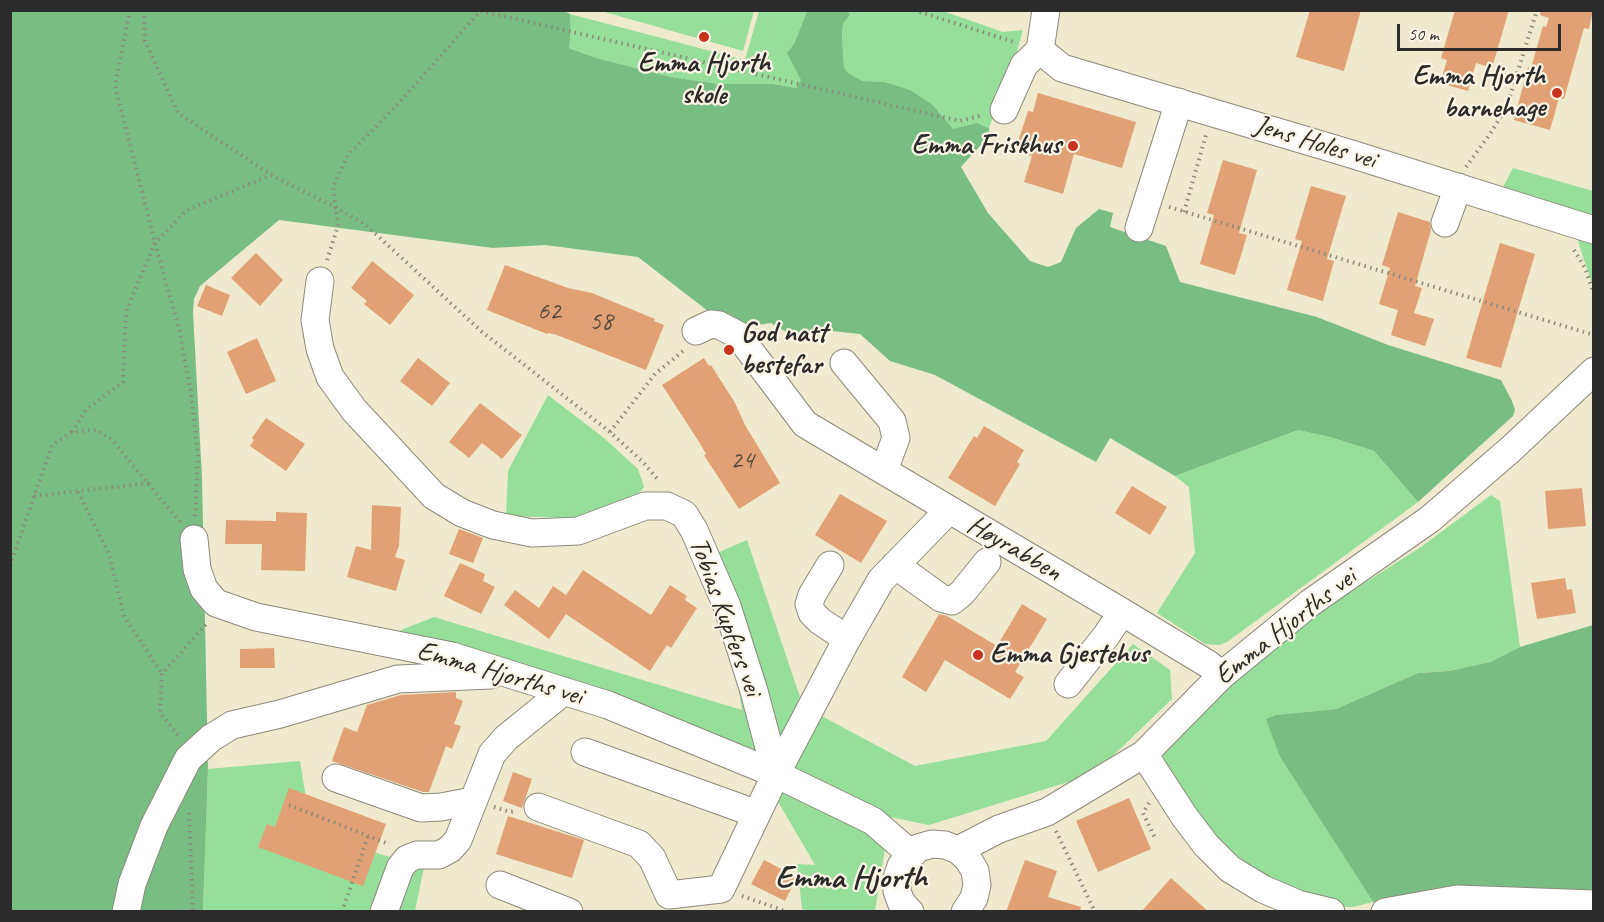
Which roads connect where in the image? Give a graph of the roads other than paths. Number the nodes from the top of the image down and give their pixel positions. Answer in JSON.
{"nodes":[{"id":1,"x":1046,"y":10,"type":"edge"},
{"id":2,"x":1040,"y":50,"type":"junction"},
{"id":3,"x":1179,"y":102,"type":"junction"},
{"id":4,"x":1004,"y":110,"type":"road end"},
{"id":5,"x":1458,"y":187,"type":"junction"},
{"id":6,"x":1445,"y":224,"type":"dead end"},
{"id":7,"x":1139,"y":228,"type":"dead end"},
{"id":8,"x":1593,"y":230,"type":"edge"},
{"id":9,"x":320,"y":280,"type":"road end"},
{"id":10,"x":696,"y":331,"type":"road end"},
{"id":11,"x":844,"y":363,"type":"dead end"},
{"id":12,"x":1593,"y":371,"type":"edge"},
{"id":13,"x":884,"y":470,"type":"junction"},
{"id":14,"x":948,"y":511,"type":"junction"},
{"id":15,"x":194,"y":539,"type":"road end"},
{"id":16,"x":987,"y":562,"type":"dead end"},
{"id":17,"x":830,"y":565,"type":"dead end"},
{"id":18,"x":895,"y":565,"type":"junction"},
{"id":19,"x":1122,"y":612,"type":"junction"},
{"id":20,"x":847,"y":639,"type":"junction"},
{"id":21,"x":510,"y":674,"type":"junction"},
{"id":22,"x":1222,"y":675,"type":"junction"},
{"id":23,"x":1068,"y":684,"type":"dead end"},
{"id":24,"x":564,"y":691,"type":"junction"},
{"id":25,"x":585,"y":752,"type":"dead end"},
{"id":26,"x":1144,"y":754,"type":"junction"},
{"id":27,"x":776,"y":774,"type":"junction"},
{"id":28,"x":336,"y":778,"type":"dead end"},
{"id":29,"x":473,"y":801,"type":"junction"},
{"id":30,"x":538,"y":807,"type":"road end"},
{"id":31,"x":757,"y":814,"type":"junction"},
{"id":32,"x":958,"y":850,"type":"junction"},
{"id":33,"x":911,"y":854,"type":"junction"},
{"id":34,"x":500,"y":885,"type":"dead end"},
{"id":35,"x":662,"y":903,"type":"edge"},
{"id":36,"x":1593,"y":904,"type":"edge"},
{"id":37,"x":1514,"y":906,"type":"edge"},
{"id":38,"x":126,"y":912,"type":"edge"},
{"id":39,"x":384,"y":912,"type":"edge"},
{"id":40,"x":568,"y":912,"type":"edge"},
{"id":41,"x":910,"y":912,"type":"edge"},
{"id":42,"x":965,"y":912,"type":"edge"},
{"id":43,"x":1331,"y":912,"type":"edge"},
{"id":44,"x":1385,"y":912,"type":"edge"}],
"edges":[{"from":1,"to":2,"type":"street"},
{"from":2,"to":3,"type":"street","name":"Jens Holes vei"},
{"from":2,"to":4,"type":"street"},
{"from":3,"to":5,"type":"street","name":"Jens Holes vei"},
{"from":3,"to":7,"type":"street"},
{"from":5,"to":6,"type":"street"},
{"from":5,"to":8,"type":"street","name":"Jens Holes vei"},
{"from":9,"to":27,"type":"street","name":"Tobias Kupfers vei"},
{"from":10,"to":13,"type":"street","name":"Høyrabben"},
{"from":11,"to":13,"type":"street"},
{"from":12,"to":22,"type":"street","name":"Emma Hjorths vei"},
{"from":13,"to":14,"type":"street","name":"Høyrabben"},
{"from":14,"to":18,"type":"street"},
{"from":14,"to":19,"type":"street","name":"Høyrabben"},
{"from":15,"to":21,"type":"street","name":"Emma Hjorths vei"},
{"from":16,"to":18,"type":"street"},
{"from":17,"to":20,"type":"street"},
{"from":18,"to":20,"type":"street"},
{"from":19,"to":22,"type":"street","name":"Høyrabben"},
{"from":19,"to":23,"type":"street"},
{"from":20,"to":27,"type":"street"},
{"from":21,"to":24,"type":"street","name":"Emma Hjorths vei"},
{"from":21,"to":38,"type":"street"},
{"from":22,"to":26,"type":"street","name":"Emma Hjorths vei"},
{"from":24,"to":27,"type":"street","name":"Emma Hjorths vei"},
{"from":24,"to":29,"type":"street"},
{"from":25,"to":31,"type":"street"},
{"from":26,"to":32,"type":"street","name":"Emma Hjorths vei"},
{"from":26,"to":43,"type":"street"},
{"from":27,"to":31,"type":"street"},
{"from":27,"to":33,"type":"street","name":"Emma Hjorths vei"},
{"from":28,"to":29,"type":"street"},
{"from":29,"to":39,"type":"street"},
{"from":30,"to":35,"type":"street"},
{"from":31,"to":35,"type":"street"},
{"from":32,"to":33,"type":"street"},
{"from":32,"to":42,"type":"street"},
{"from":33,"to":41,"type":"street"},
{"from":34,"to":40,"type":"street"},
{"from":36,"to":37,"type":"street"},
{"from":37,"to":44,"type":"street"}]}
